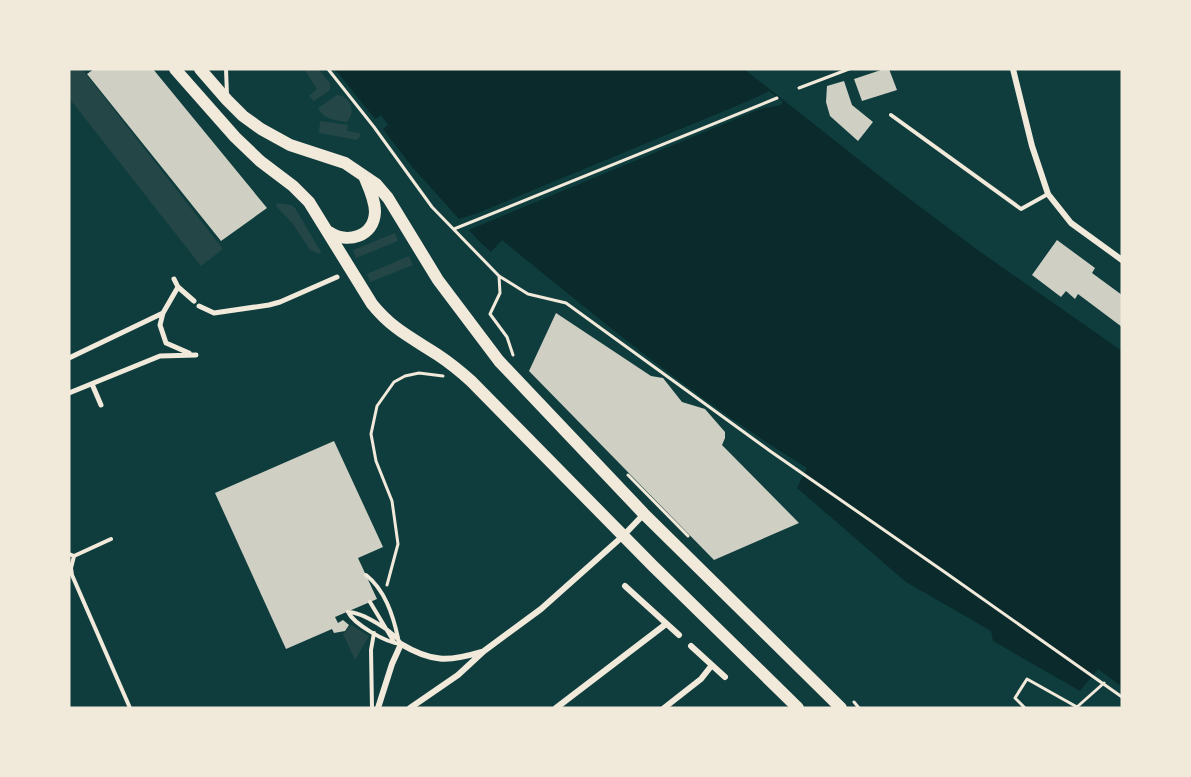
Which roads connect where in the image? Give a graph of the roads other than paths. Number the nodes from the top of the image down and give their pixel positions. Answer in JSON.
{"nodes":[{"id":1,"x":175,"y":69,"type":"edge"},
{"id":2,"x":200,"y":69,"type":"edge"},
{"id":3,"x":226,"y":69,"type":"edge"},
{"id":4,"x":1013,"y":69,"type":"edge"},
{"id":5,"x":227,"y":100,"type":"junction"},
{"id":6,"x":891,"y":115,"type":"dead end"},
{"id":7,"x":364,"y":175,"type":"junction"},
{"id":8,"x":1048,"y":194,"type":"junction"},
{"id":9,"x":328,"y":231,"type":"junction"},
{"id":10,"x":1122,"y":260,"type":"edge"},
{"id":11,"x":337,"y":277,"type":"dead end"},
{"id":12,"x":174,"y":279,"type":"dead end"},
{"id":13,"x":178,"y":287,"type":"junction"},
{"id":14,"x":163,"y":313,"type":"junction"},
{"id":15,"x":69,"y":358,"type":"edge"},
{"id":16,"x":92,"y":384,"type":"junction"},
{"id":17,"x":69,"y":393,"type":"edge"},
{"id":18,"x":101,"y":405,"type":"dead end"},
{"id":19,"x":644,"y":514,"type":"junction"},
{"id":20,"x":623,"y":536,"type":"junction"},
{"id":21,"x":111,"y":539,"type":"dead end"},
{"id":22,"x":71,"y":555,"type":"edge"},
{"id":23,"x":366,"y":575,"type":"dead end"},
{"id":24,"x":625,"y":586,"type":"dead end"},
{"id":25,"x":370,"y":602,"type":"dead end"},
{"id":26,"x":666,"y":624,"type":"junction"},
{"id":27,"x":388,"y":632,"type":"junction"},
{"id":28,"x":374,"y":633,"type":"junction"},
{"id":29,"x":679,"y":635,"type":"dead end"},
{"id":30,"x":398,"y":642,"type":"junction"},
{"id":31,"x":691,"y":646,"type":"dead end"},
{"id":32,"x":484,"y":651,"type":"junction"},
{"id":33,"x":712,"y":665,"type":"junction"},
{"id":34,"x":726,"y":677,"type":"dead end"},
{"id":35,"x":130,"y":708,"type":"edge"},
{"id":36,"x":372,"y":708,"type":"edge"},
{"id":37,"x":378,"y":708,"type":"edge"},
{"id":38,"x":410,"y":708,"type":"edge"},
{"id":39,"x":556,"y":708,"type":"edge"},
{"id":40,"x":664,"y":708,"type":"edge"},
{"id":41,"x":798,"y":708,"type":"edge"},
{"id":42,"x":841,"y":708,"type":"edge"}],
"edges":[{"from":1,"to":9,"type":"main road"},
{"from":2,"to":5,"type":"main road"},
{"from":3,"to":5,"type":"lane"},
{"from":4,"to":8,"type":"street"},
{"from":5,"to":7,"type":"main road"},
{"from":6,"to":8,"type":"lane"},
{"from":7,"to":9,"type":"main road"},
{"from":7,"to":19,"type":"main road"},
{"from":8,"to":10,"type":"street"},
{"from":9,"to":20,"type":"main road"},
{"from":11,"to":13,"type":"street"},
{"from":12,"to":13,"type":"street"},
{"from":13,"to":14,"type":"street"},
{"from":14,"to":15,"type":"street"},
{"from":14,"to":16,"type":"street"},
{"from":16,"to":17,"type":"street"},
{"from":16,"to":18,"type":"street"},
{"from":19,"to":20,"type":"street"},
{"from":19,"to":42,"type":"main road"},
{"from":20,"to":32,"type":"street"},
{"from":20,"to":41,"type":"main road"},
{"from":21,"to":22,"type":"lane"},
{"from":22,"to":35,"type":"lane"},
{"from":23,"to":30,"type":"lane"},
{"from":24,"to":26,"type":"street"},
{"from":25,"to":27,"type":"lane"},
{"from":26,"to":29,"type":"street"},
{"from":26,"to":39,"type":"street"},
{"from":27,"to":28,"type":"lane"},
{"from":27,"to":30,"type":"lane"},
{"from":28,"to":30,"type":"lane"},
{"from":28,"to":36,"type":"lane"},
{"from":30,"to":32,"type":"street"},
{"from":30,"to":37,"type":"street"},
{"from":31,"to":33,"type":"street"},
{"from":32,"to":38,"type":"street"},
{"from":33,"to":34,"type":"street"},
{"from":33,"to":40,"type":"street"}]}
